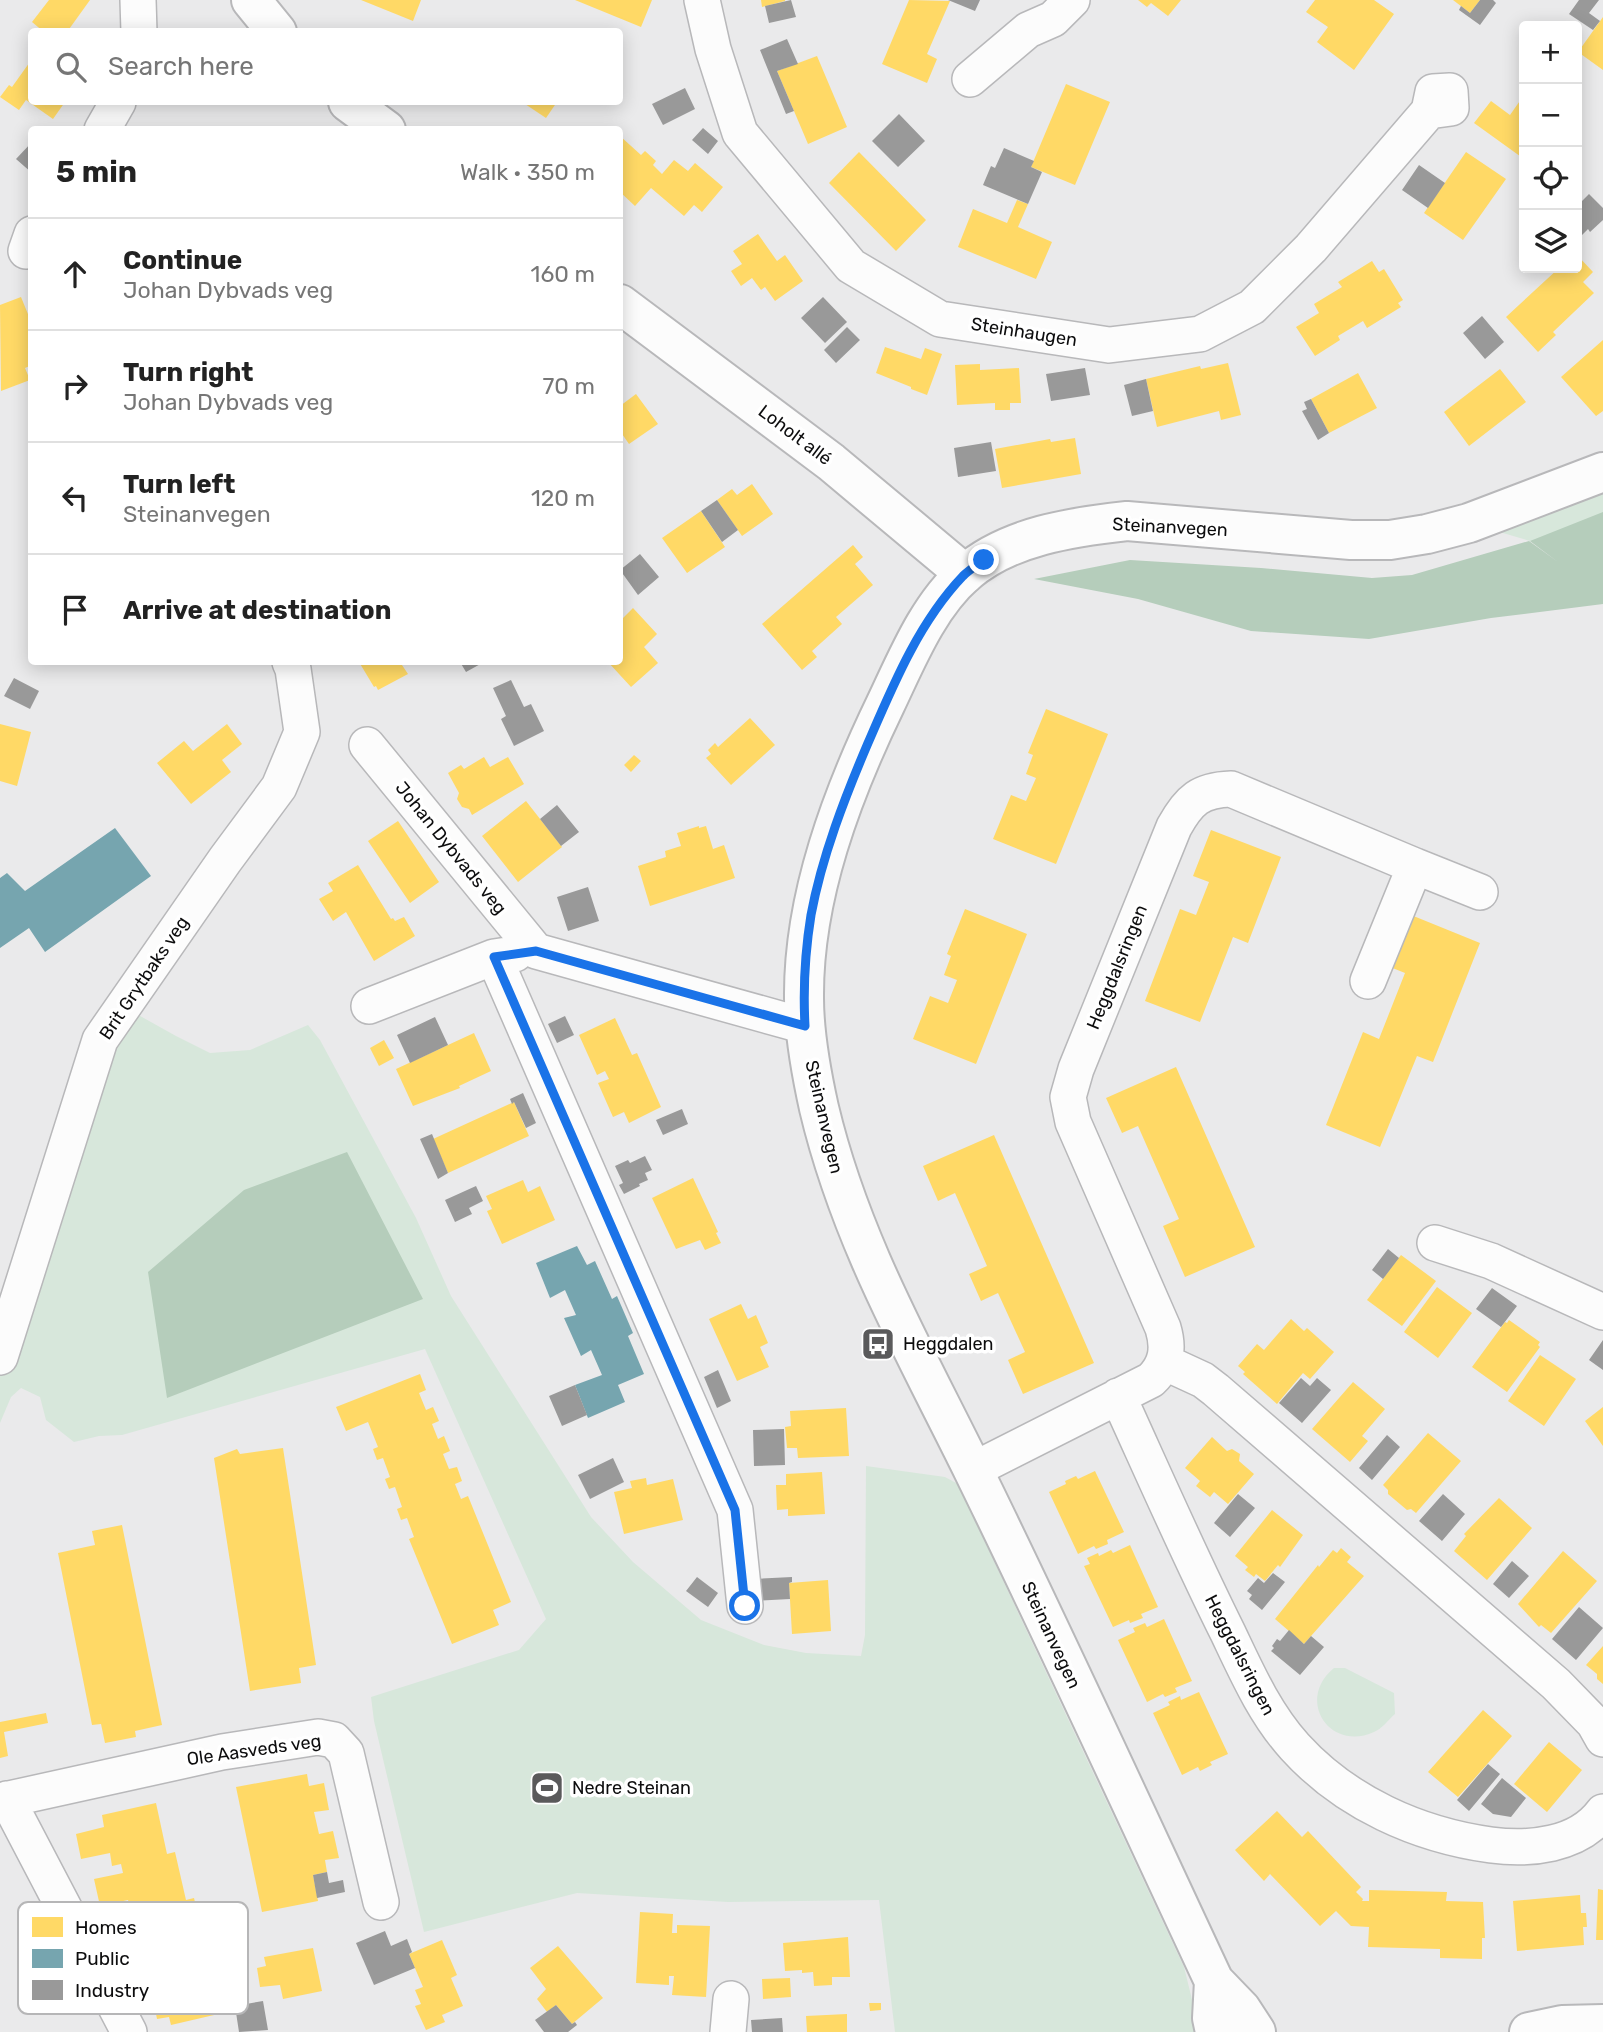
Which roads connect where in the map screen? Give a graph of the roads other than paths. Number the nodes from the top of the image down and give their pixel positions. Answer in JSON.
{"nodes":[{"id":1,"x":138,"y":0,"type":"edge"},
{"id":2,"x":251,"y":0,"type":"edge"},
{"id":3,"x":702,"y":0,"type":"edge"},
{"id":4,"x":1072,"y":0,"type":"edge"},
{"id":5,"x":139,"y":28,"type":"edge"},
{"id":6,"x":274,"y":28,"type":"edge"},
{"id":7,"x":970,"y":79,"type":"dead end"},
{"id":8,"x":116,"y":105,"type":"edge"},
{"id":9,"x":352,"y":105,"type":"edge"},
{"id":10,"x":1429,"y":111,"type":"dead end"},
{"id":11,"x":104,"y":126,"type":"edge"},
{"id":12,"x":381,"y":126,"type":"edge"},
{"id":13,"x":623,"y":306,"type":"edge"},
{"id":14,"x":1603,"y":472,"type":"edge"},
{"id":15,"x":965,"y":574,"type":"junction"},
{"id":16,"x":291,"y":665,"type":"edge"},
{"id":17,"x":367,"y":745,"type":"dead end"},
{"id":18,"x":1415,"y":866,"type":"junction"},
{"id":19,"x":1480,"y":892,"type":"dead end"},
{"id":20,"x":536,"y":951,"type":"junction"},
{"id":21,"x":494,"y":957,"type":"junction"},
{"id":22,"x":1368,"y":981,"type":"dead end"},
{"id":23,"x":369,"y":1006,"type":"dead end"},
{"id":24,"x":805,"y":1026,"type":"junction"},
{"id":25,"x":1434,"y":1244,"type":"dead end"},
{"id":26,"x":1603,"y":1312,"type":"edge"},
{"id":27,"x":0,"y":1357,"type":"edge"},
{"id":28,"x":1164,"y":1363,"type":"junction"},
{"id":29,"x":1118,"y":1396,"type":"junction"},
{"id":30,"x":973,"y":1470,"type":"junction"},
{"id":31,"x":745,"y":1606,"type":"dead end"},
{"id":32,"x":1603,"y":1739,"type":"edge"},
{"id":33,"x":3,"y":1800,"type":"edge"},
{"id":34,"x":1603,"y":1812,"type":"edge"},
{"id":35,"x":58,"y":1902,"type":"edge"},
{"id":36,"x":381,"y":1902,"type":"dead end"},
{"id":37,"x":1214,"y":1981,"type":"junction"},
{"id":38,"x":119,"y":2014,"type":"edge"},
{"id":39,"x":1603,"y":2024,"type":"edge"},
{"id":40,"x":129,"y":2032,"type":"edge"},
{"id":41,"x":1215,"y":2032,"type":"edge"},
{"id":42,"x":1256,"y":2032,"type":"edge"},
{"id":43,"x":1530,"y":2032,"type":"edge"}],
"edges":[{"from":1,"to":5,"type":"street"},
{"from":2,"to":6,"type":"main road"},
{"from":3,"to":10,"type":"street","name":"Steinhaugen"},
{"from":4,"to":7,"type":"street"},
{"from":8,"to":11,"type":"street"},
{"from":9,"to":12,"type":"main road"},
{"from":13,"to":15,"type":"main road","name":"Loholt allé"},
{"from":14,"to":15,"type":"main road","name":"Steinanvegen"},
{"from":15,"to":24,"type":"main road","name":"Steinanvegen"},
{"from":16,"to":27,"type":"street","name":"Brit Grytbaks veg"},
{"from":17,"to":20,"type":"street","name":"Johan Dybvads veg"},
{"from":18,"to":19,"type":"street","name":"Heggdalsringen"},
{"from":18,"to":22,"type":"street"},
{"from":18,"to":28,"type":"street","name":"Heggdalsringen"},
{"from":20,"to":21,"type":"street"},
{"from":20,"to":24,"type":"street"},
{"from":21,"to":23,"type":"street"},
{"from":21,"to":31,"type":"street"},
{"from":24,"to":30,"type":"main road","name":"Steinanvegen"},
{"from":25,"to":26,"type":"street"},
{"from":28,"to":29,"type":"street"},
{"from":28,"to":32,"type":"street"},
{"from":29,"to":30,"type":"street"},
{"from":29,"to":34,"type":"street","name":"Heggdalsringen"},
{"from":30,"to":37,"type":"main road","name":"Steinanvegen"},
{"from":33,"to":35,"type":"street","name":"Ole Aasveds veg"},
{"from":33,"to":36,"type":"street","name":"Ole Aasveds veg"},
{"from":37,"to":41,"type":"main road","name":"Steinanvegen"},
{"from":37,"to":42,"type":"main road","name":"Steinanvegen"},
{"from":38,"to":40,"type":"street","name":"Ole Aasveds veg"},
{"from":39,"to":43,"type":"main road"}]}
